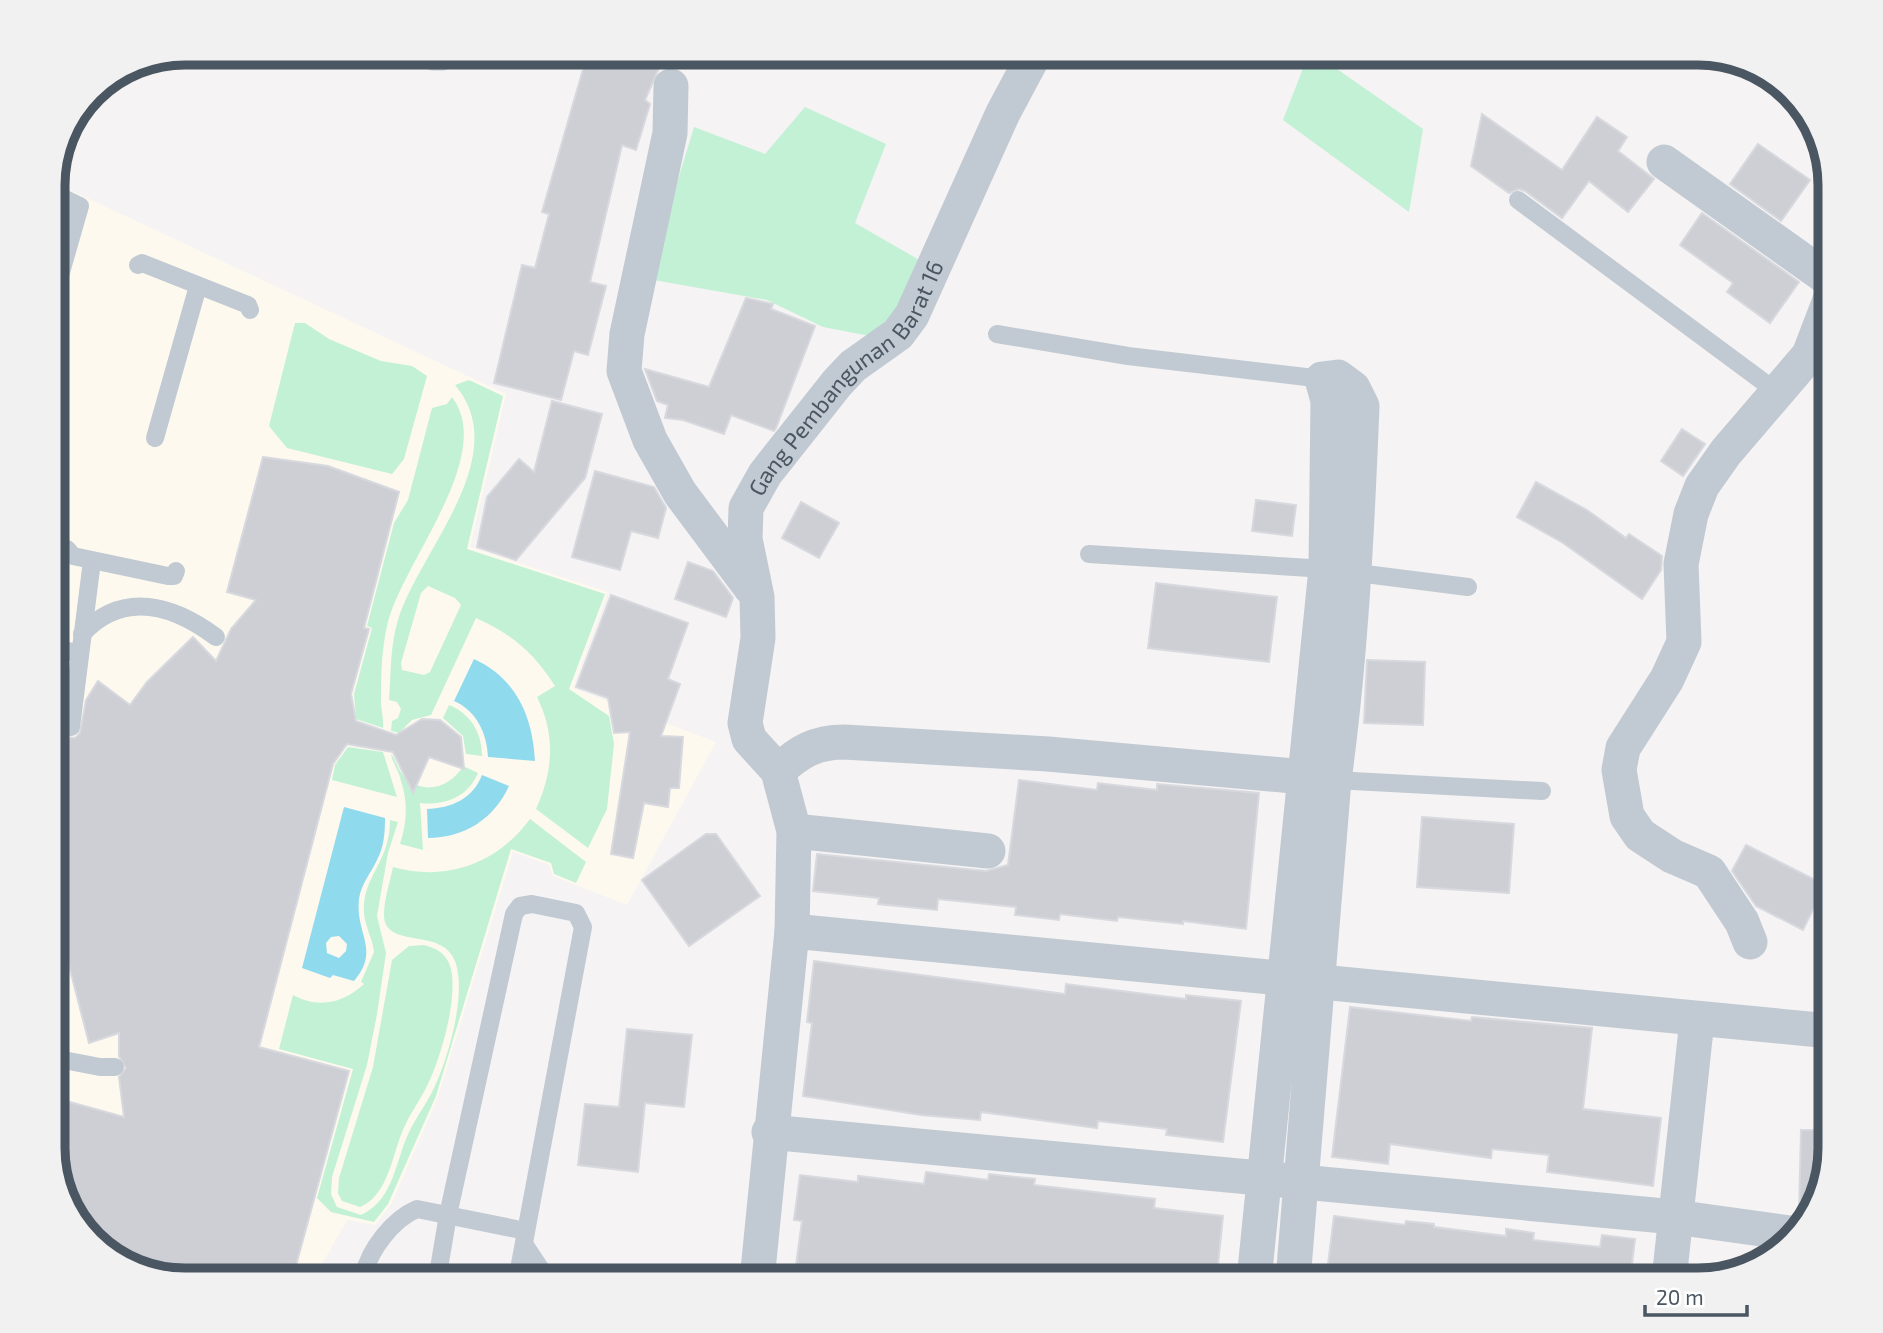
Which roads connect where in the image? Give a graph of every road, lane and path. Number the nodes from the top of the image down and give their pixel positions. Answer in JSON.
{"nodes":[{"id":1,"x":1028,"y":65,"type":"edge"},
{"id":2,"x":671,"y":86,"type":"dead end"},
{"id":3,"x":1664,"y":162,"type":"dead end"},
{"id":4,"x":65,"y":199,"type":"edge"},
{"id":5,"x":1518,"y":200,"type":"dead end"},
{"id":6,"x":65,"y":258,"type":"edge"},
{"id":7,"x":138,"y":265,"type":"dead end"},
{"id":8,"x":1818,"y":271,"type":"edge"},
{"id":9,"x":198,"y":286,"type":"junction"},
{"id":10,"x":250,"y":310,"type":"dead end"},
{"id":11,"x":1818,"y":331,"type":"edge"},
{"id":12,"x":997,"y":334,"type":"dead end"},
{"id":13,"x":1323,"y":379,"type":"joint"},
{"id":14,"x":1777,"y":392,"type":"junction"},
{"id":15,"x":155,"y":438,"type":"dead end"},
{"id":16,"x":67,"y":550,"type":"dead end"},
{"id":17,"x":1089,"y":554,"type":"dead end"},
{"id":18,"x":92,"y":561,"type":"junction"},
{"id":19,"x":176,"y":571,"type":"dead end"},
{"id":20,"x":1341,"y":571,"type":"junction"},
{"id":21,"x":1468,"y":587,"type":"dead end"},
{"id":22,"x":757,"y":597,"type":"junction"},
{"id":23,"x":82,"y":634,"type":"junction"},
{"id":24,"x":216,"y":637,"type":"dead end"},
{"id":25,"x":65,"y":650,"type":"edge"},
{"id":26,"x":79,"y":654,"type":"junction"},
{"id":27,"x":71,"y":727,"type":"dead end"},
{"id":28,"x":778,"y":771,"type":"junction"},
{"id":29,"x":1320,"y":778,"type":"junction"},
{"id":30,"x":1542,"y":791,"type":"dead end"},
{"id":31,"x":793,"y":831,"type":"junction"},
{"id":32,"x":988,"y":850,"type":"dead end"},
{"id":33,"x":792,"y":931,"type":"junction"},
{"id":34,"x":1750,"y":942,"type":"dead end"},
{"id":35,"x":1285,"y":977,"type":"junction"},
{"id":36,"x":1319,"y":981,"type":"junction"},
{"id":37,"x":1697,"y":1020,"type":"junction"},
{"id":38,"x":1818,"y":1030,"type":"edge"},
{"id":39,"x":65,"y":1060,"type":"edge"},
{"id":40,"x":115,"y":1067,"type":"dead end"},
{"id":41,"x":769,"y":1132,"type":"junction"},
{"id":42,"x":1265,"y":1178,"type":"junction"},
{"id":43,"x":1302,"y":1181,"type":"junction"},
{"id":44,"x":448,"y":1215,"type":"junction"},
{"id":45,"x":1675,"y":1217,"type":"junction"},
{"id":46,"x":1783,"y":1232,"type":"edge"},
{"id":47,"x":525,"y":1237,"type":"junction"},
{"id":48,"x":366,"y":1268,"type":"edge"},
{"id":49,"x":439,"y":1268,"type":"edge"},
{"id":50,"x":519,"y":1268,"type":"edge"},
{"id":51,"x":542,"y":1268,"type":"edge"},
{"id":52,"x":758,"y":1268,"type":"edge"},
{"id":53,"x":1255,"y":1268,"type":"edge"},
{"id":54,"x":1294,"y":1268,"type":"edge"},
{"id":55,"x":1670,"y":1268,"type":"edge"}],
"edges":[{"from":1,"to":22,"type":"street","name":"Gang Pembangunan Barat 16"},
{"from":2,"to":22,"type":"street"},
{"from":3,"to":8,"type":"street"},
{"from":4,"to":6,"type":"lane"},
{"from":5,"to":14,"type":"lane"},
{"from":7,"to":9,"type":"lane"},
{"from":9,"to":10,"type":"lane"},
{"from":9,"to":15,"type":"lane"},
{"from":11,"to":14,"type":"street"},
{"from":12,"to":13,"type":"lane"},
{"from":13,"to":20,"type":"street"},
{"from":14,"to":34,"type":"street"},
{"from":16,"to":18,"type":"lane"},
{"from":17,"to":20,"type":"lane"},
{"from":18,"to":19,"type":"lane"},
{"from":18,"to":23,"type":"lane"},
{"from":20,"to":21,"type":"lane"},
{"from":20,"to":29,"type":"street"},
{"from":22,"to":28,"type":"street","name":"Gang Pembangunan Barat 16"},
{"from":23,"to":24,"type":"lane"},
{"from":23,"to":26,"type":"lane"},
{"from":25,"to":26,"type":"lane"},
{"from":26,"to":27,"type":"lane"},
{"from":28,"to":29,"type":"street"},
{"from":28,"to":31,"type":"street"},
{"from":29,"to":30,"type":"lane"},
{"from":29,"to":35,"type":"street"},
{"from":29,"to":36,"type":"street"},
{"from":31,"to":32,"type":"street"},
{"from":31,"to":33,"type":"street"},
{"from":33,"to":35,"type":"street"},
{"from":33,"to":41,"type":"street"},
{"from":35,"to":36,"type":"street"},
{"from":35,"to":42,"type":"street"},
{"from":36,"to":37,"type":"street"},
{"from":36,"to":43,"type":"street"},
{"from":37,"to":38,"type":"street"},
{"from":37,"to":45,"type":"street"},
{"from":39,"to":40,"type":"lane"},
{"from":41,"to":42,"type":"street"},
{"from":41,"to":52,"type":"street"},
{"from":42,"to":43,"type":"street"},
{"from":42,"to":53,"type":"street"},
{"from":43,"to":45,"type":"street"},
{"from":43,"to":54,"type":"street"},
{"from":44,"to":47,"type":"lane"},
{"from":44,"to":47,"type":"lane"},
{"from":44,"to":48,"type":"lane"},
{"from":44,"to":49,"type":"lane"},
{"from":45,"to":46,"type":"street"},
{"from":45,"to":55,"type":"street"},
{"from":47,"to":50,"type":"lane"},
{"from":47,"to":51,"type":"lane"}]}
